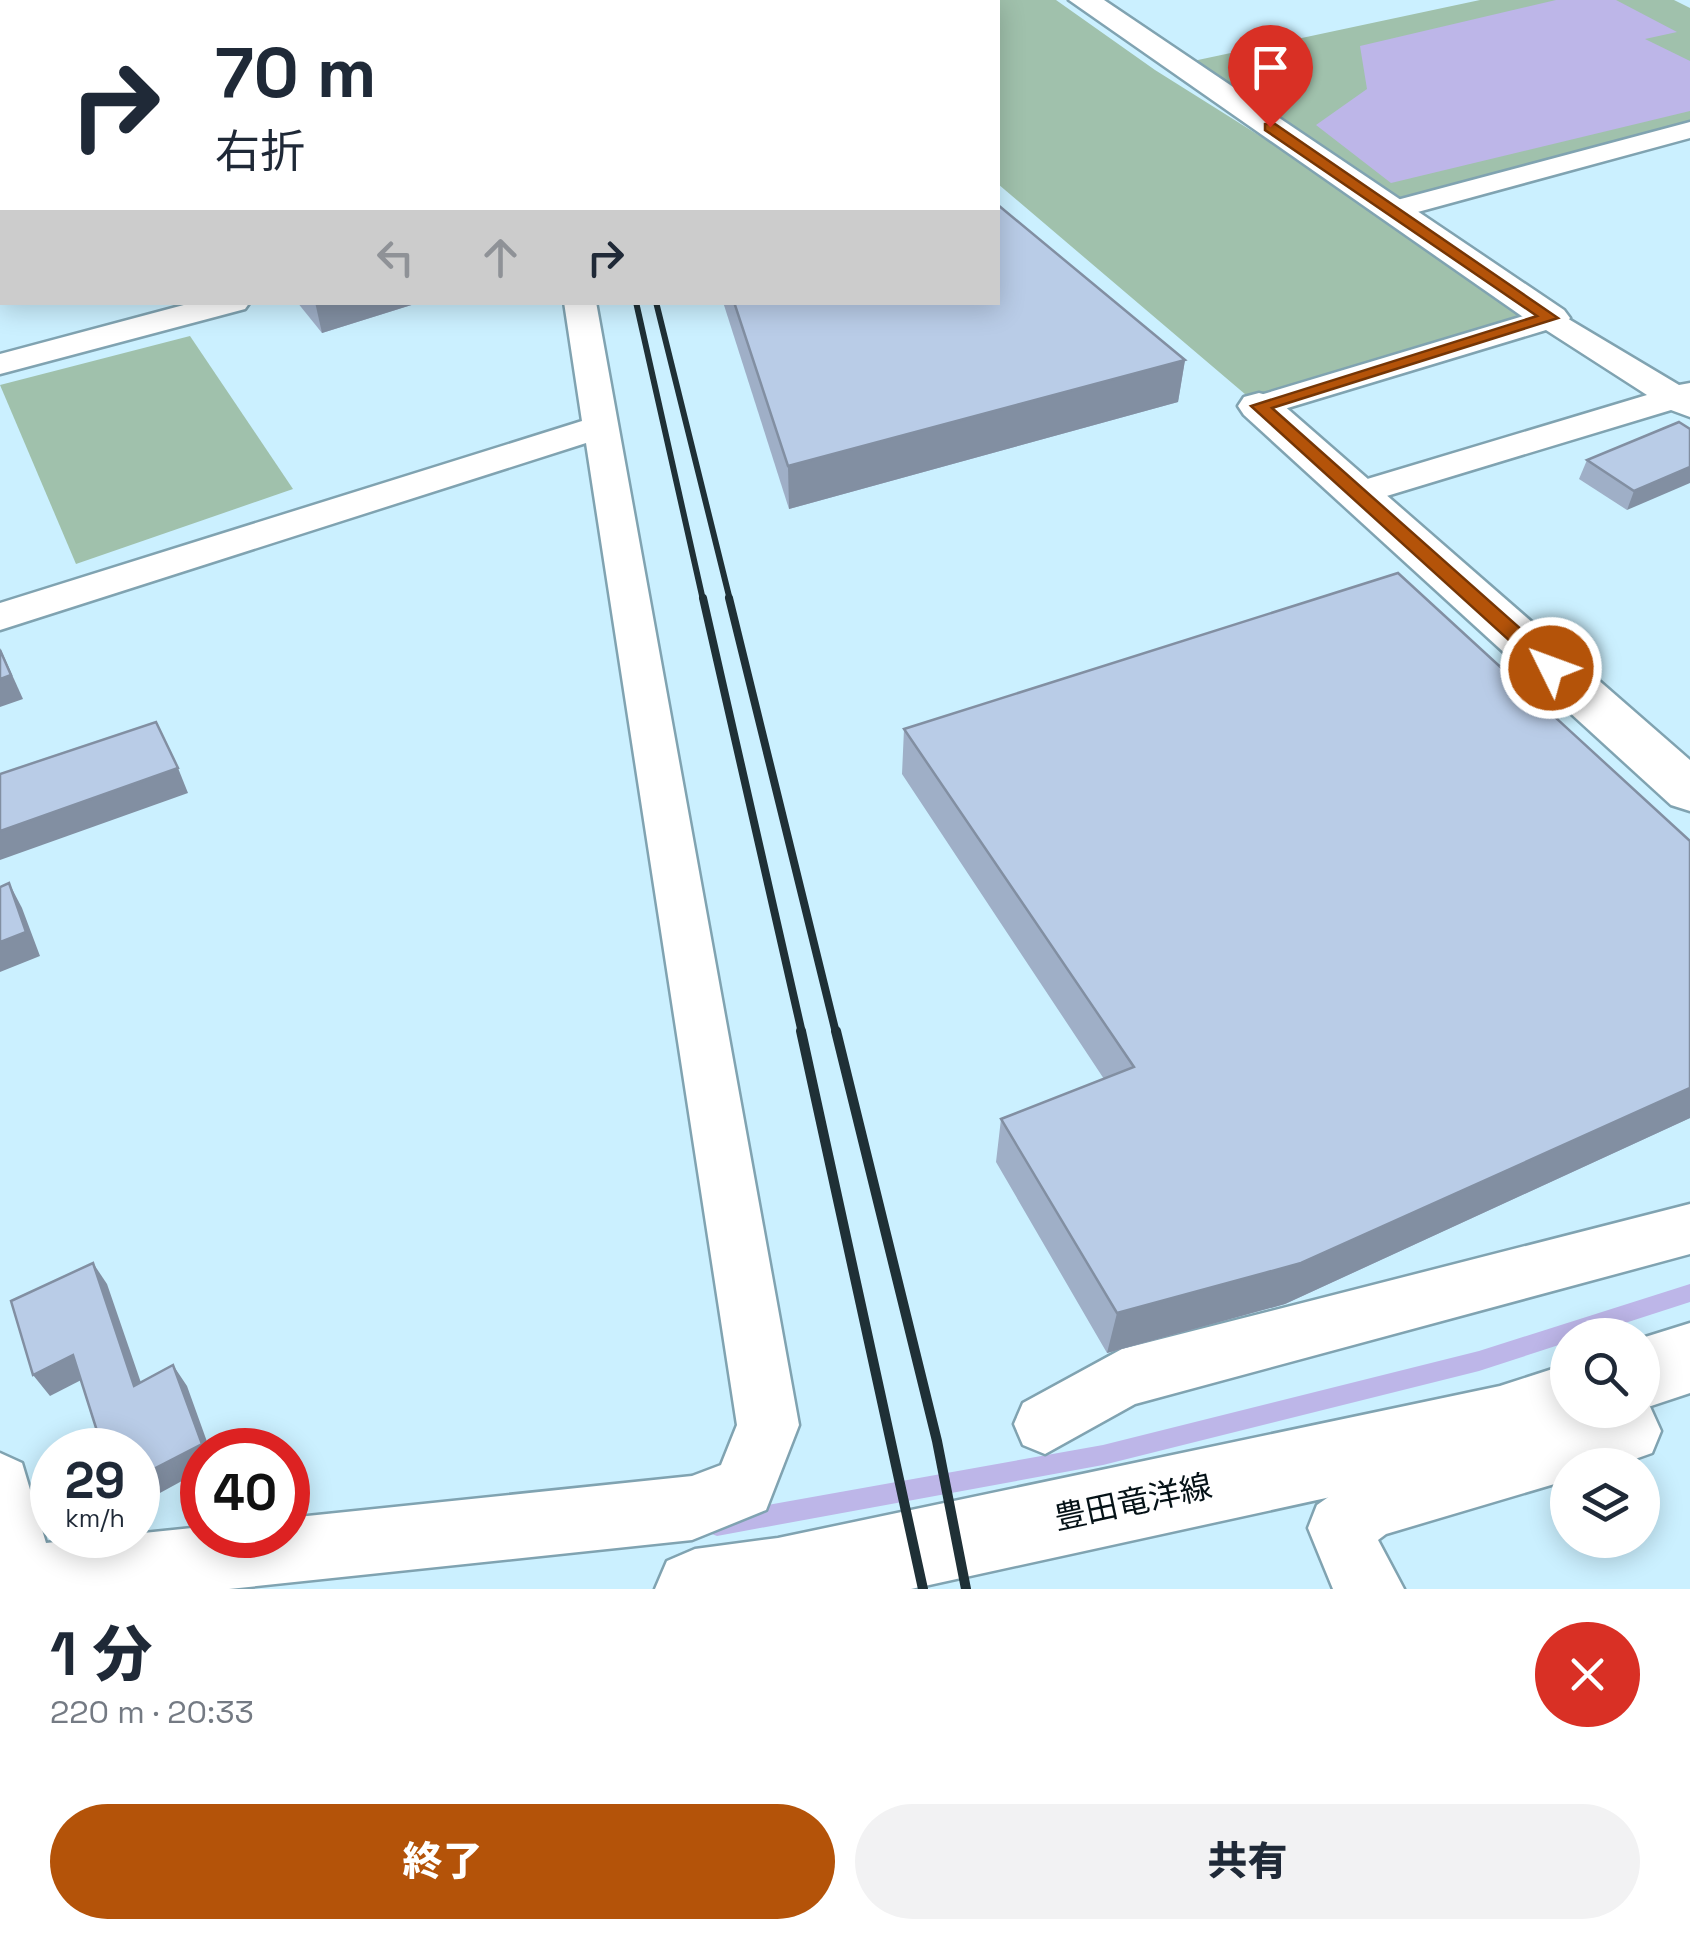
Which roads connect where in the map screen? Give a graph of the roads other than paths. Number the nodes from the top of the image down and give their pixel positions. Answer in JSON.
{"nodes":[{"id":1,"x":1084,"y":0,"type":"edge"},
{"id":2,"x":1690,"y":130,"type":"edge"},
{"id":3,"x":1392,"y":210,"type":"junction"},
{"id":4,"x":223,"y":305,"type":"edge"},
{"id":5,"x":580,"y":305,"type":"edge"},
{"id":6,"x":1550,"y":318,"type":"junction"},
{"id":7,"x":0,"y":364,"type":"edge"},
{"id":8,"x":1685,"y":399,"type":"edge"},
{"id":9,"x":1260,"y":406,"type":"joint"},
{"id":10,"x":600,"y":427,"type":"junction"},
{"id":11,"x":1357,"y":494,"type":"junction"},
{"id":12,"x":0,"y":617,"type":"edge"},
{"id":13,"x":1690,"y":792,"type":"edge"},
{"id":14,"x":1690,"y":1229,"type":"edge"},
{"id":15,"x":1690,"y":1358,"type":"edge"},
{"id":16,"x":1660,"y":1368,"type":"edge"},
{"id":17,"x":1550,"y":1406,"type":"edge"},
{"id":18,"x":1045,"y":1424,"type":"dead end"},
{"id":19,"x":1629,"y":1428,"type":"edge"},
{"id":20,"x":0,"y":1485,"type":"edge"},
{"id":21,"x":24,"y":1584,"type":"edge"},
{"id":22,"x":695,"y":1589,"type":"edge"},
{"id":23,"x":1371,"y":1589,"type":"edge"}],
"edges":[{"from":1,"to":3,"type":"street"},
{"from":2,"to":3,"type":"street"},
{"from":3,"to":6,"type":"street"},
{"from":4,"to":7,"type":"street"},
{"from":5,"to":10,"type":"street"},
{"from":6,"to":8,"type":"street"},
{"from":6,"to":9,"type":"street"},
{"from":8,"to":11,"type":"street"},
{"from":9,"to":11,"type":"street"},
{"from":10,"to":12,"type":"street"},
{"from":10,"to":21,"type":"street"},
{"from":11,"to":13,"type":"street"},
{"from":14,"to":18,"type":"street"},
{"from":15,"to":16,"type":"street"},
{"from":17,"to":22,"type":"street","name":"豊田竜洋線"},
{"from":19,"to":23,"type":"street"},
{"from":20,"to":21,"type":"street"}]}
